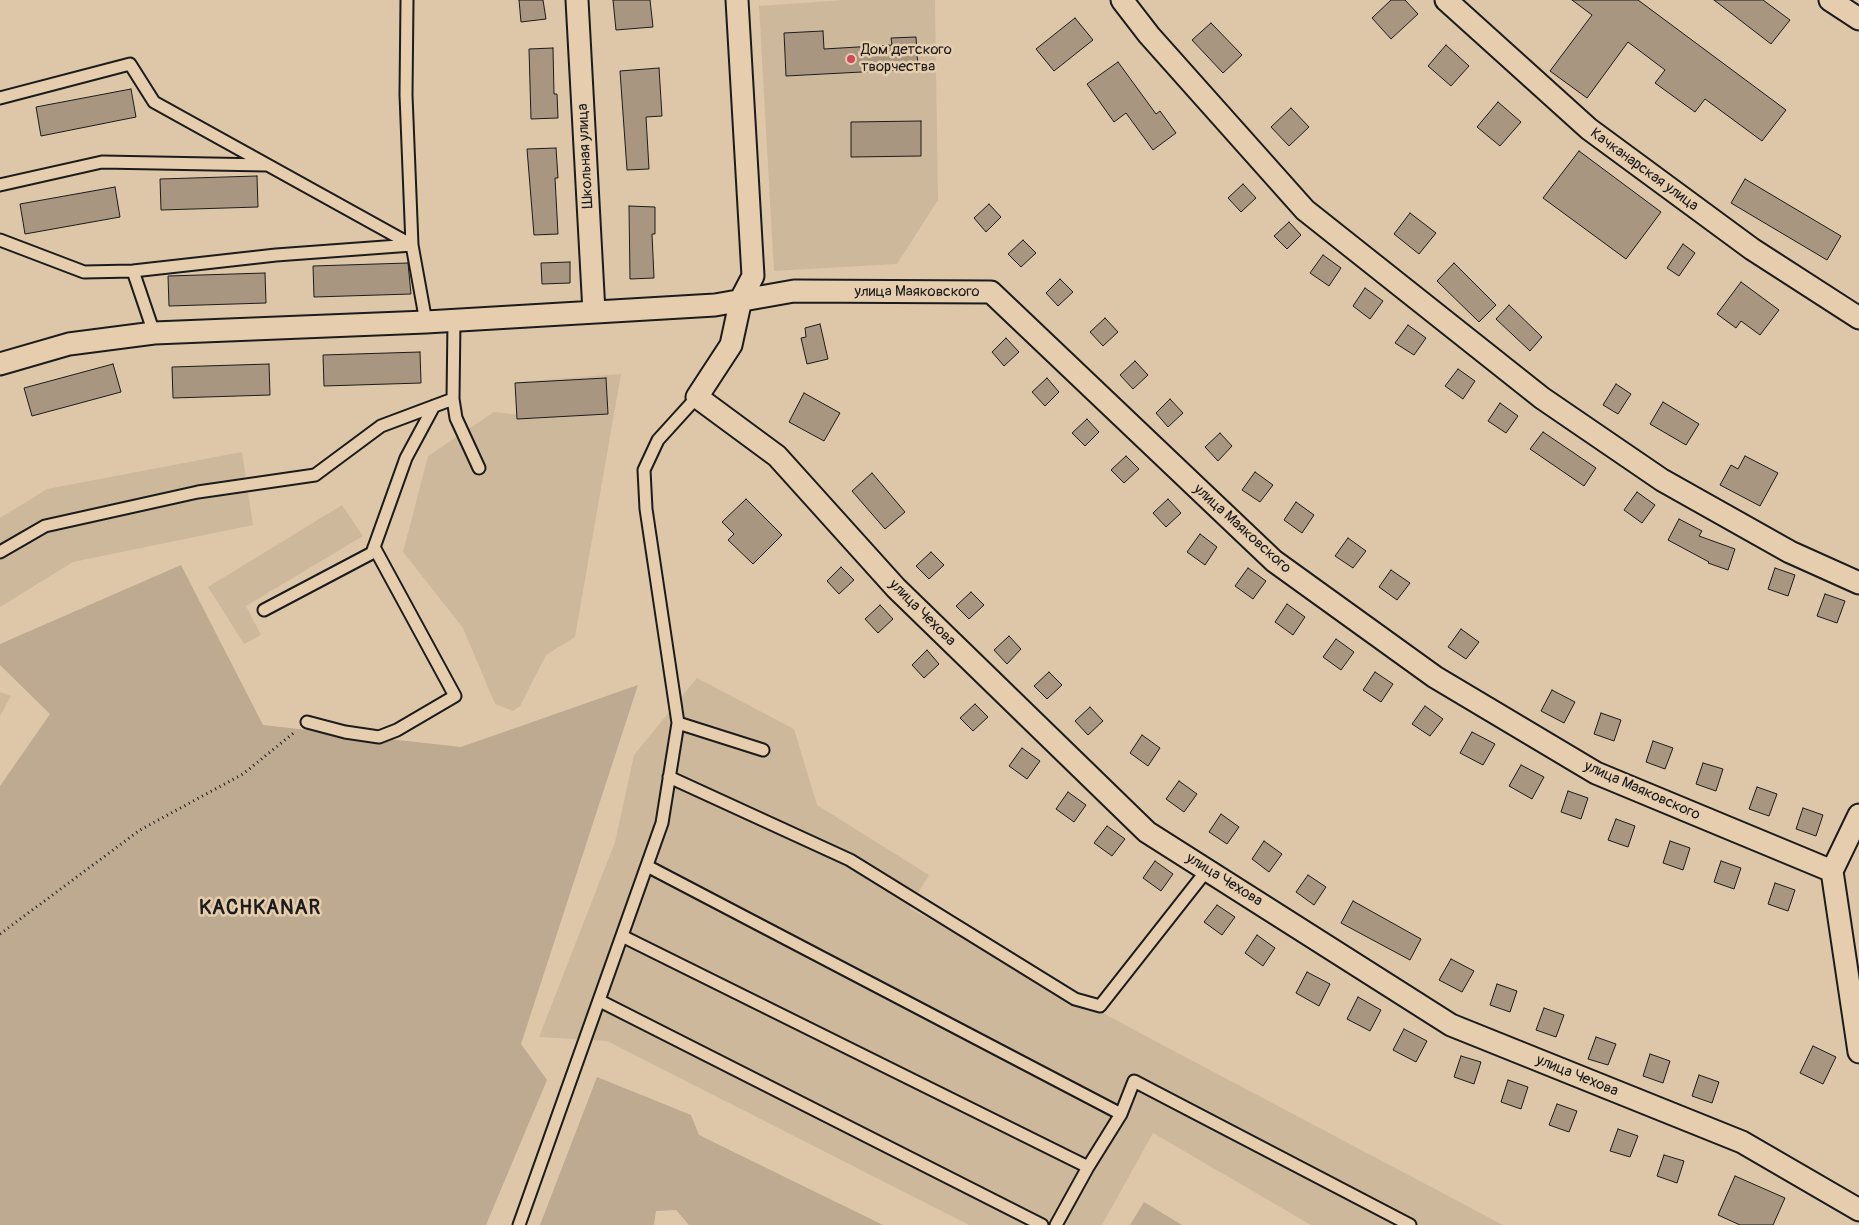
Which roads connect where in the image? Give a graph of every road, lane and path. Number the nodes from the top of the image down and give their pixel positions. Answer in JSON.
{"nodes":[{"id":1,"x":407,"y":0,"type":"edge"},
{"id":2,"x":577,"y":0,"type":"edge"},
{"id":3,"x":737,"y":0,"type":"edge"},
{"id":4,"x":1122,"y":0,"type":"edge"},
{"id":5,"x":1446,"y":0,"type":"edge"},
{"id":6,"x":1830,"y":0,"type":"edge"},
{"id":7,"x":1859,"y":19,"type":"edge"},
{"id":8,"x":0,"y":98,"type":"edge"},
{"id":9,"x":269,"y":165,"type":"junction"},
{"id":10,"x":0,"y":185,"type":"edge"},
{"id":11,"x":0,"y":240,"type":"edge"},
{"id":12,"x":412,"y":245,"type":"junction"},
{"id":13,"x":133,"y":271,"type":"junction"},
{"id":14,"x":741,"y":299,"type":"junction"},
{"id":15,"x":594,"y":312,"type":"junction"},
{"id":16,"x":1859,"y":318,"type":"edge"},
{"id":17,"x":454,"y":320,"type":"junction"},
{"id":18,"x":426,"y":322,"type":"junction"},
{"id":19,"x":154,"y":333,"type":"junction"},
{"id":20,"x":0,"y":364,"type":"edge"},
{"id":21,"x":697,"y":397,"type":"junction"},
{"id":22,"x":452,"y":399,"type":"junction"},
{"id":23,"x":434,"y":406,"type":"junction"},
{"id":24,"x":479,"y":468,"type":"dead end"},
{"id":25,"x":374,"y":548,"type":"junction"},
{"id":26,"x":0,"y":552,"type":"edge"},
{"id":27,"x":1859,"y":583,"type":"edge"},
{"id":28,"x":264,"y":610,"type":"dead end"},
{"id":29,"x":306,"y":722,"type":"joint"},
{"id":30,"x":678,"y":723,"type":"junction"},
{"id":31,"x":763,"y":750,"type":"dead end"},
{"id":32,"x":669,"y":777,"type":"junction"},
{"id":33,"x":1859,"y":815,"type":"edge"},
{"id":34,"x":647,"y":866,"type":"junction"},
{"id":35,"x":1207,"y":870,"type":"junction"},
{"id":36,"x":1832,"y":871,"type":"junction"},
{"id":37,"x":0,"y":934,"type":"edge"},
{"id":38,"x":622,"y":936,"type":"junction"},
{"id":39,"x":600,"y":1001,"type":"junction"},
{"id":40,"x":1859,"y":1052,"type":"edge"},
{"id":41,"x":1121,"y":1114,"type":"junction"},
{"id":42,"x":1088,"y":1167,"type":"junction"},
{"id":43,"x":1859,"y":1210,"type":"edge"},
{"id":44,"x":519,"y":1225,"type":"edge"},
{"id":45,"x":1042,"y":1225,"type":"edge"},
{"id":46,"x":1056,"y":1225,"type":"edge"},
{"id":47,"x":1410,"y":1225,"type":"edge"}],
"edges":[{"from":1,"to":12,"type":"lane"},
{"from":2,"to":15,"type":"street","name":"Школьная улица"},
{"from":3,"to":14,"type":"street"},
{"from":4,"to":27,"type":"street"},
{"from":5,"to":16,"type":"street","name":"Качканарская улица"},
{"from":6,"to":7,"type":"street"},
{"from":8,"to":9,"type":"lane"},
{"from":9,"to":10,"type":"lane"},
{"from":9,"to":12,"type":"lane"},
{"from":11,"to":13,"type":"lane"},
{"from":12,"to":13,"type":"lane"},
{"from":12,"to":18,"type":"lane"},
{"from":13,"to":19,"type":"lane"},
{"from":14,"to":15,"type":"street","name":"улица Маяковского"},
{"from":14,"to":21,"type":"street"},
{"from":14,"to":36,"type":"street","name":"улица Маяковского"},
{"from":15,"to":17,"type":"street","name":"улица Маяковского"},
{"from":17,"to":18,"type":"street","name":"улица Маяковского"},
{"from":17,"to":22,"type":"lane"},
{"from":18,"to":19,"type":"street","name":"улица Маяковского"},
{"from":19,"to":20,"type":"street","name":"улица Маяковского"},
{"from":21,"to":30,"type":"lane"},
{"from":21,"to":35,"type":"street","name":"улица Чехова"},
{"from":22,"to":23,"type":"lane"},
{"from":22,"to":24,"type":"lane"},
{"from":23,"to":25,"type":"lane"},
{"from":23,"to":26,"type":"lane"},
{"from":25,"to":28,"type":"lane"},
{"from":25,"to":29,"type":"lane"},
{"from":29,"to":37,"type":"path"},
{"from":30,"to":31,"type":"lane"},
{"from":30,"to":32,"type":"lane"},
{"from":32,"to":34,"type":"lane"},
{"from":32,"to":35,"type":"lane"},
{"from":33,"to":36,"type":"street"},
{"from":34,"to":38,"type":"lane"},
{"from":34,"to":41,"type":"lane"},
{"from":35,"to":43,"type":"street","name":"улица Чехова"},
{"from":36,"to":40,"type":"street"},
{"from":38,"to":39,"type":"lane"},
{"from":38,"to":42,"type":"lane"},
{"from":39,"to":44,"type":"lane"},
{"from":39,"to":45,"type":"lane"},
{"from":41,"to":42,"type":"lane"},
{"from":41,"to":47,"type":"lane"},
{"from":42,"to":46,"type":"lane"}]}
